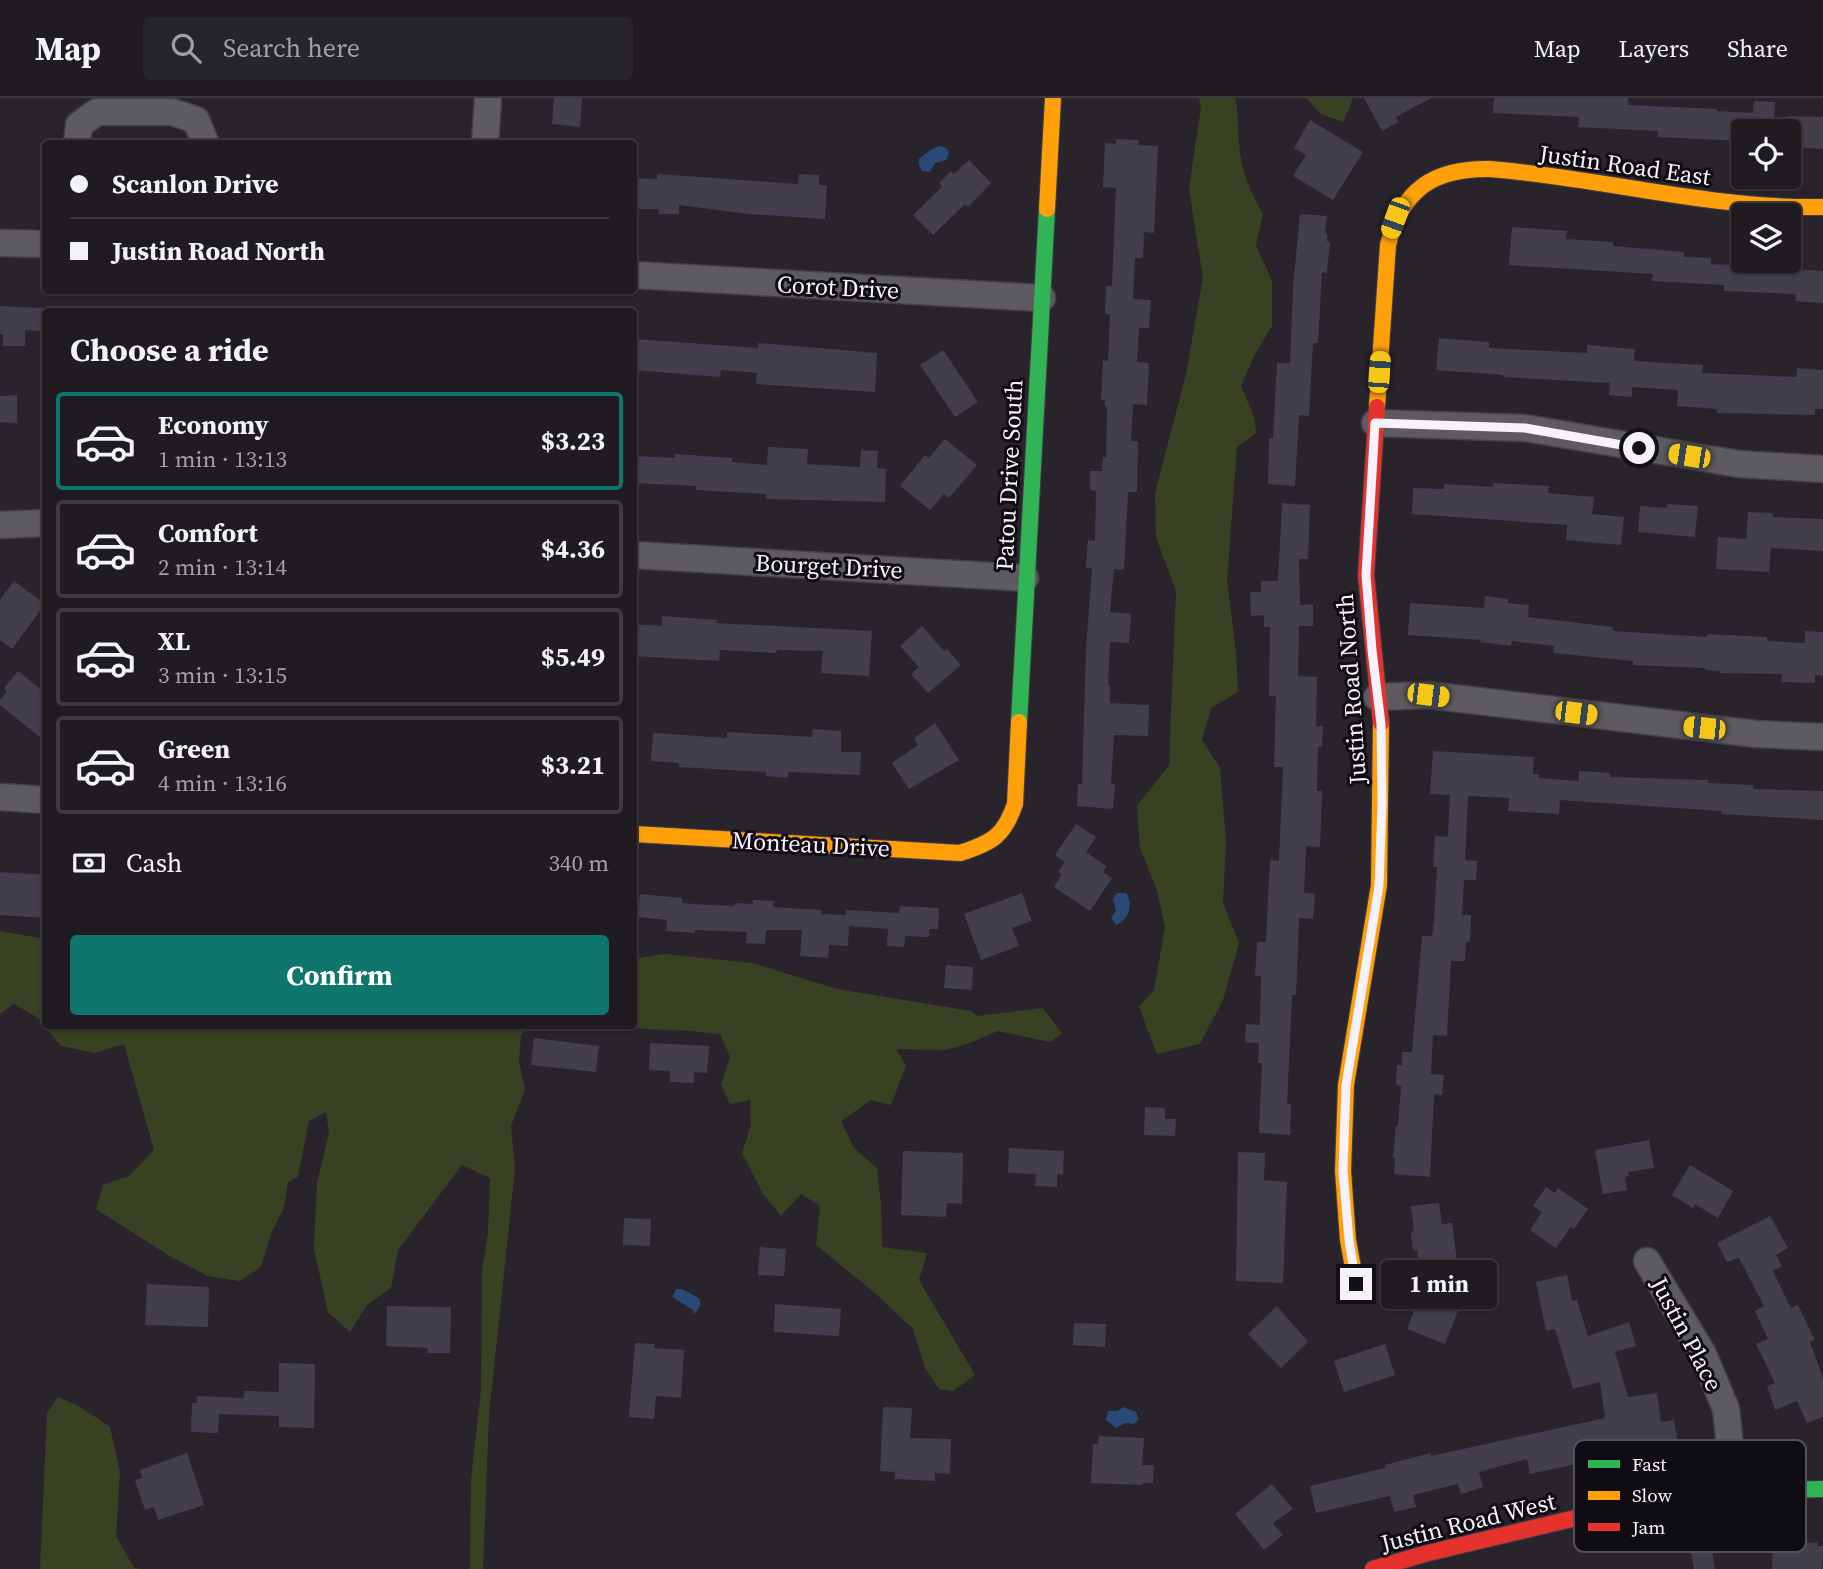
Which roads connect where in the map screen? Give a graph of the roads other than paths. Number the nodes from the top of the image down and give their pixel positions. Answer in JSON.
{"nodes":[{"id":1,"x":488,"y":98,"type":"edge"},
{"id":2,"x":1053,"y":98,"type":"edge"},
{"id":3,"x":77,"y":140,"type":"edge"},
{"id":4,"x":204,"y":140,"type":"edge"},
{"id":5,"x":485,"y":140,"type":"edge"},
{"id":6,"x":1424,"y":184,"type":"joint"},
{"id":7,"x":1823,"y":206,"type":"edge"},
{"id":8,"x":0,"y":243,"type":"edge"},
{"id":9,"x":42,"y":244,"type":"edge"},
{"id":10,"x":637,"y":275,"type":"edge"},
{"id":11,"x":1042,"y":298,"type":"junction"},
{"id":12,"x":1375,"y":423,"type":"junction"},
{"id":13,"x":1823,"y":469,"type":"edge"},
{"id":14,"x":42,"y":523,"type":"edge"},
{"id":15,"x":0,"y":525,"type":"edge"},
{"id":16,"x":637,"y":555,"type":"edge"},
{"id":17,"x":1025,"y":578,"type":"junction"},
{"id":18,"x":1377,"y":697,"type":"junction"},
{"id":19,"x":1823,"y":737,"type":"edge"},
{"id":20,"x":0,"y":797,"type":"edge"},
{"id":21,"x":42,"y":800,"type":"edge"},
{"id":22,"x":637,"y":834,"type":"edge"},
{"id":23,"x":988,"y":845,"type":"joint"},
{"id":24,"x":1647,"y":1261,"type":"dead end"},
{"id":25,"x":1356,"y":1284,"type":"dead end"},
{"id":26,"x":1729,"y":1440,"type":"edge"},
{"id":27,"x":1574,"y":1518,"type":"edge"},
{"id":28,"x":1373,"y":1569,"type":"edge"}],
"edges":[{"from":1,"to":5,"type":"street"},
{"from":2,"to":11,"type":"street","name":"Patou Drive South"},
{"from":3,"to":4,"type":"street"},
{"from":6,"to":7,"type":"street","name":"Justin Road East"},
{"from":6,"to":12,"type":"street","name":"Justin Road North"},
{"from":8,"to":9,"type":"street"},
{"from":10,"to":11,"type":"street","name":"Corot Drive"},
{"from":11,"to":17,"type":"street","name":"Patou Drive South"},
{"from":12,"to":13,"type":"street"},
{"from":12,"to":18,"type":"street","name":"Justin Road North"},
{"from":14,"to":15,"type":"street"},
{"from":16,"to":17,"type":"street","name":"Bourget Drive"},
{"from":17,"to":23,"type":"street","name":"Patou Drive South"},
{"from":18,"to":19,"type":"street"},
{"from":18,"to":25,"type":"street","name":"Justin Road North"},
{"from":20,"to":21,"type":"street"},
{"from":22,"to":23,"type":"street","name":"Monteau Drive"},
{"from":24,"to":26,"type":"street","name":"Justin Place"},
{"from":27,"to":28,"type":"street","name":"Justin Road West"}]}
